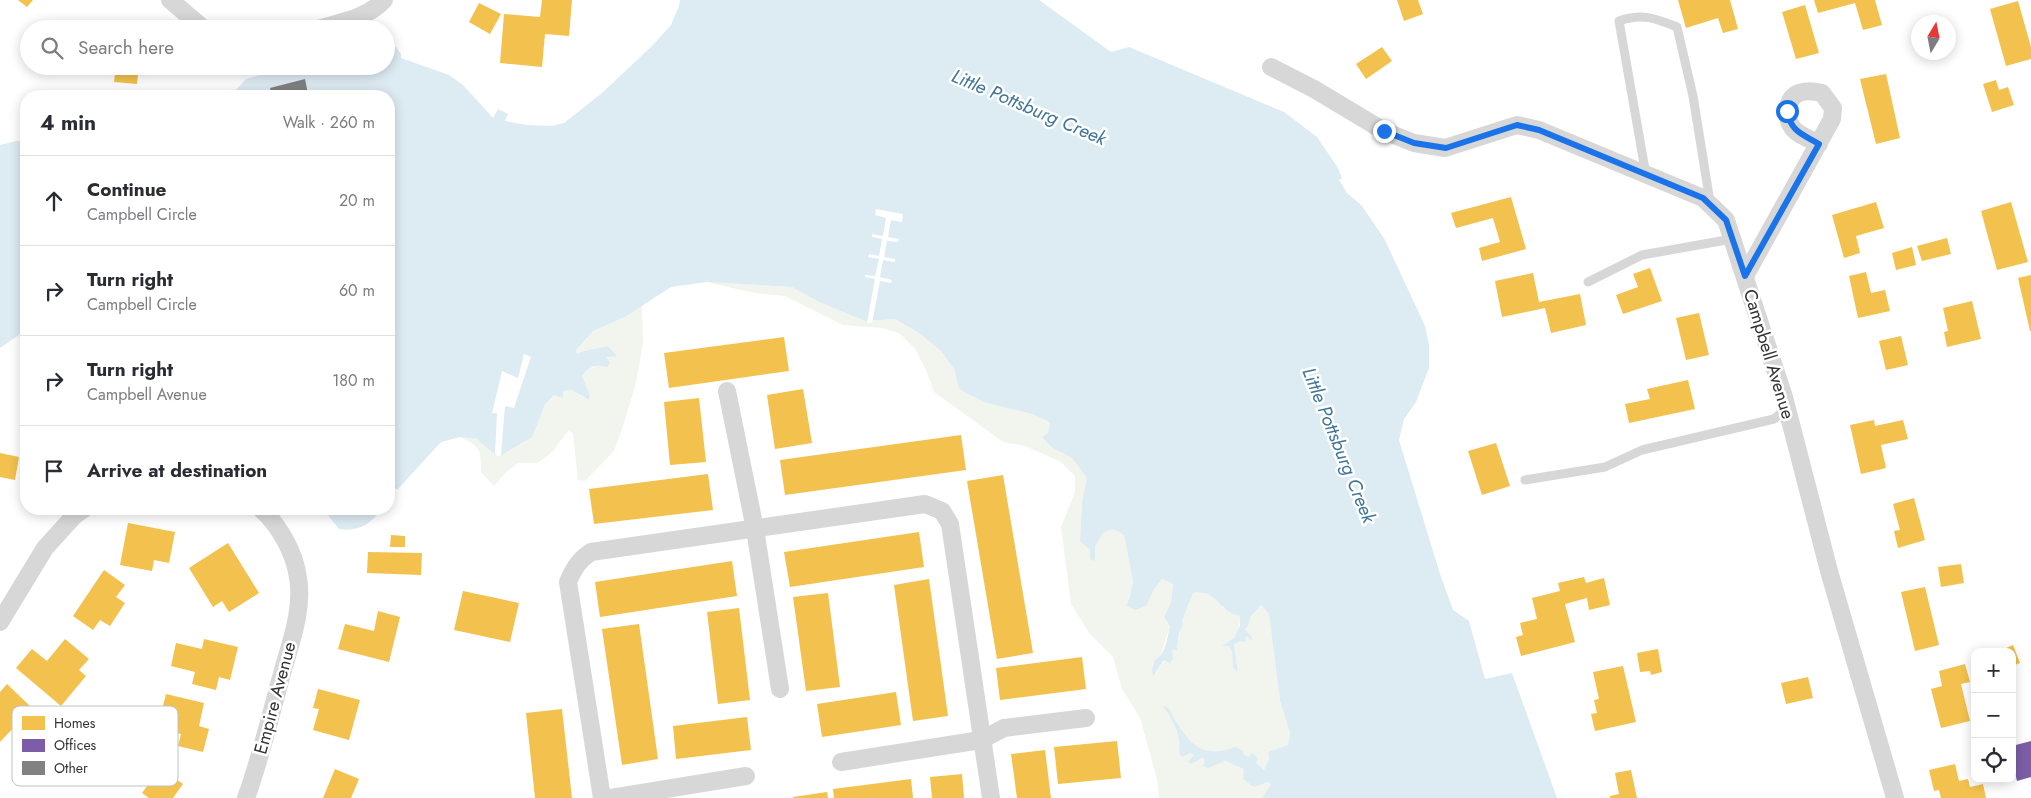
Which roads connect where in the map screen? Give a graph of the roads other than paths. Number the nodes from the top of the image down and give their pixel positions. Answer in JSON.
{"nodes":[{"id":1,"x":170,"y":0,"type":"edge"},
{"id":2,"x":380,"y":4,"type":"edge"},
{"id":3,"x":193,"y":20,"type":"edge"},
{"id":4,"x":349,"y":20,"type":"edge"},
{"id":5,"x":1271,"y":67,"type":"dead end"},
{"id":6,"x":1819,"y":144,"type":"dead end"},
{"id":7,"x":1646,"y":175,"type":"junction"},
{"id":8,"x":1710,"y":205,"type":"junction"},
{"id":9,"x":1732,"y":239,"type":"junction"},
{"id":10,"x":1745,"y":276,"type":"junction"},
{"id":11,"x":1588,"y":282,"type":"dead end"},
{"id":12,"x":727,"y":391,"type":"dead end"},
{"id":13,"x":1787,"y":408,"type":"junction"},
{"id":14,"x":1525,"y":480,"type":"dead end"},
{"id":15,"x":75,"y":515,"type":"edge"},
{"id":16,"x":268,"y":515,"type":"edge"},
{"id":17,"x":754,"y":529,"type":"junction"},
{"id":18,"x":0,"y":622,"type":"edge"},
{"id":19,"x":780,"y":689,"type":"dead end"},
{"id":20,"x":1086,"y":718,"type":"dead end"},
{"id":21,"x":981,"y":740,"type":"junction"},
{"id":22,"x":841,"y":762,"type":"dead end"},
{"id":23,"x":746,"y":776,"type":"dead end"},
{"id":24,"x":246,"y":798,"type":"edge"},
{"id":25,"x":602,"y":798,"type":"edge"},
{"id":26,"x":611,"y":798,"type":"edge"},
{"id":27,"x":990,"y":798,"type":"edge"},
{"id":28,"x":1895,"y":798,"type":"edge"}],
"edges":[{"from":1,"to":3,"type":"street"},
{"from":2,"to":4,"type":"street"},
{"from":5,"to":7,"type":"street","name":"Campbell Avenue"},
{"from":6,"to":10,"type":"street"},
{"from":7,"to":8,"type":"street","name":"Campbell Avenue"},
{"from":7,"to":8,"type":"lane"},
{"from":8,"to":9,"type":"street","name":"Campbell Avenue"},
{"from":9,"to":10,"type":"street","name":"Campbell Avenue"},
{"from":9,"to":11,"type":"lane"},
{"from":10,"to":13,"type":"street","name":"Campbell Avenue"},
{"from":12,"to":17,"type":"street"},
{"from":13,"to":14,"type":"lane"},
{"from":13,"to":28,"type":"street","name":"Campbell Avenue"},
{"from":15,"to":18,"type":"street"},
{"from":16,"to":24,"type":"street","name":"Empire Avenue"},
{"from":17,"to":19,"type":"street"},
{"from":17,"to":21,"type":"street"},
{"from":17,"to":25,"type":"street"},
{"from":20,"to":21,"type":"street"},
{"from":21,"to":22,"type":"street"},
{"from":21,"to":27,"type":"street"},
{"from":23,"to":26,"type":"street"}]}
